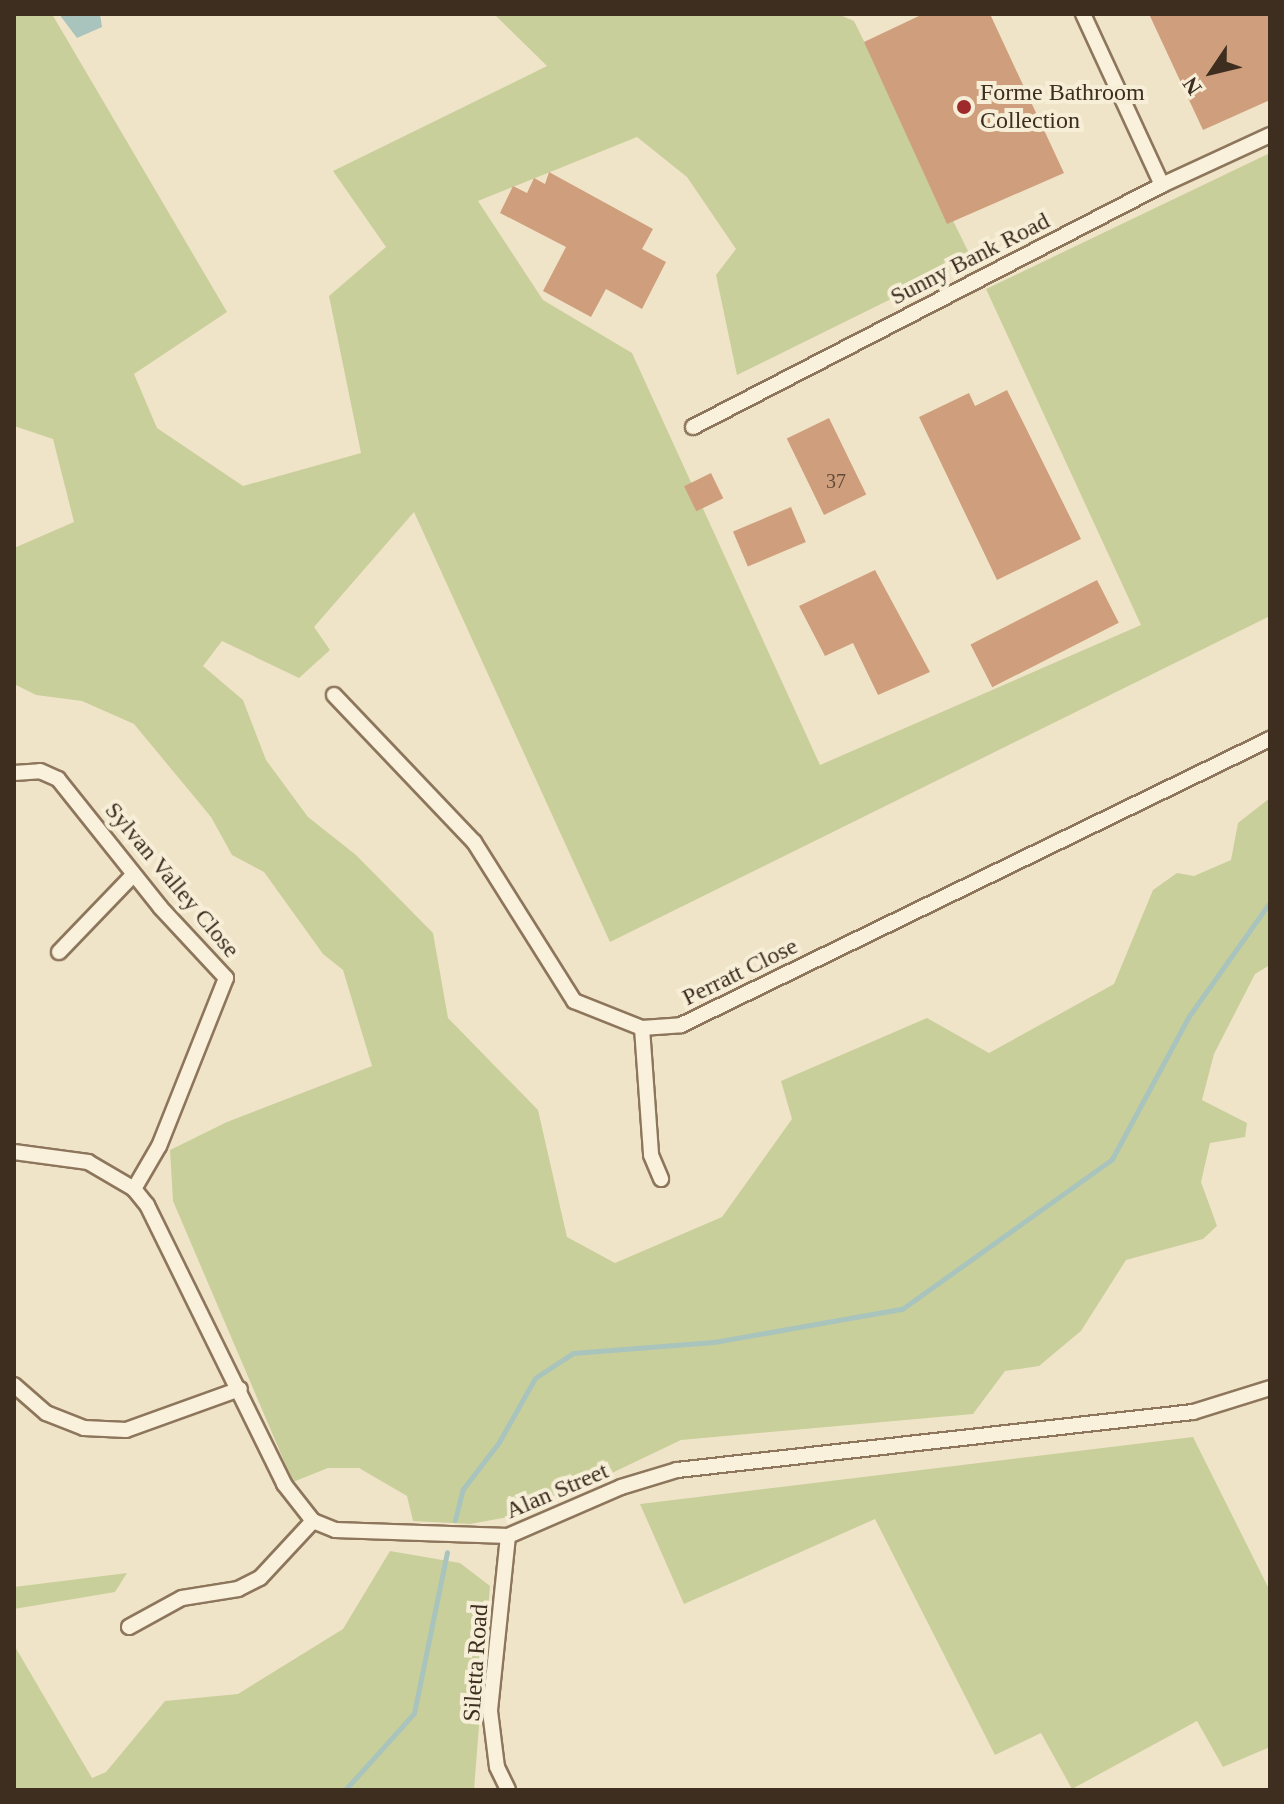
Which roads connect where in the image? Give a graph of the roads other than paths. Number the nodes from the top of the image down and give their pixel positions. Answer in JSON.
{"nodes":[{"id":1,"x":1083,"y":14,"type":"edge"},
{"id":2,"x":1270,"y":135,"type":"edge"},
{"id":3,"x":1162,"y":185,"type":"junction"},
{"id":4,"x":693,"y":427,"type":"dead end"},
{"id":5,"x":334,"y":695,"type":"dead end"},
{"id":6,"x":1270,"y":739,"type":"edge"},
{"id":7,"x":14,"y":773,"type":"edge"},
{"id":8,"x":133,"y":875,"type":"junction"},
{"id":9,"x":59,"y":952,"type":"dead end"},
{"id":10,"x":642,"y":1028,"type":"junction"},
{"id":11,"x":14,"y":1152,"type":"edge"},
{"id":12,"x":661,"y":1179,"type":"dead end"},
{"id":13,"x":134,"y":1189,"type":"junction"},
{"id":14,"x":14,"y":1385,"type":"edge"},
{"id":15,"x":1270,"y":1388,"type":"edge"},
{"id":16,"x":240,"y":1389,"type":"junction"},
{"id":17,"x":313,"y":1521,"type":"junction"},
{"id":18,"x":508,"y":1536,"type":"junction"},
{"id":19,"x":129,"y":1627,"type":"dead end"},
{"id":20,"x":508,"y":1790,"type":"edge"}],
"edges":[{"from":1,"to":3,"type":"street"},
{"from":2,"to":3,"type":"street","name":"Sunny Bank Road"},
{"from":3,"to":4,"type":"street","name":"Sunny Bank Road"},
{"from":5,"to":10,"type":"street","name":"Perratt Close"},
{"from":6,"to":10,"type":"street","name":"Perratt Close"},
{"from":7,"to":8,"type":"street","name":"Sylvan Valley Close"},
{"from":8,"to":9,"type":"street"},
{"from":8,"to":13,"type":"street","name":"Sylvan Valley Close"},
{"from":10,"to":12,"type":"street"},
{"from":11,"to":13,"type":"street"},
{"from":13,"to":16,"type":"street"},
{"from":14,"to":16,"type":"street"},
{"from":15,"to":18,"type":"street","name":"Alan Street"},
{"from":16,"to":17,"type":"street"},
{"from":17,"to":18,"type":"street","name":"Alan Street"},
{"from":17,"to":19,"type":"street"},
{"from":18,"to":20,"type":"street","name":"Siletta Road"}]}
